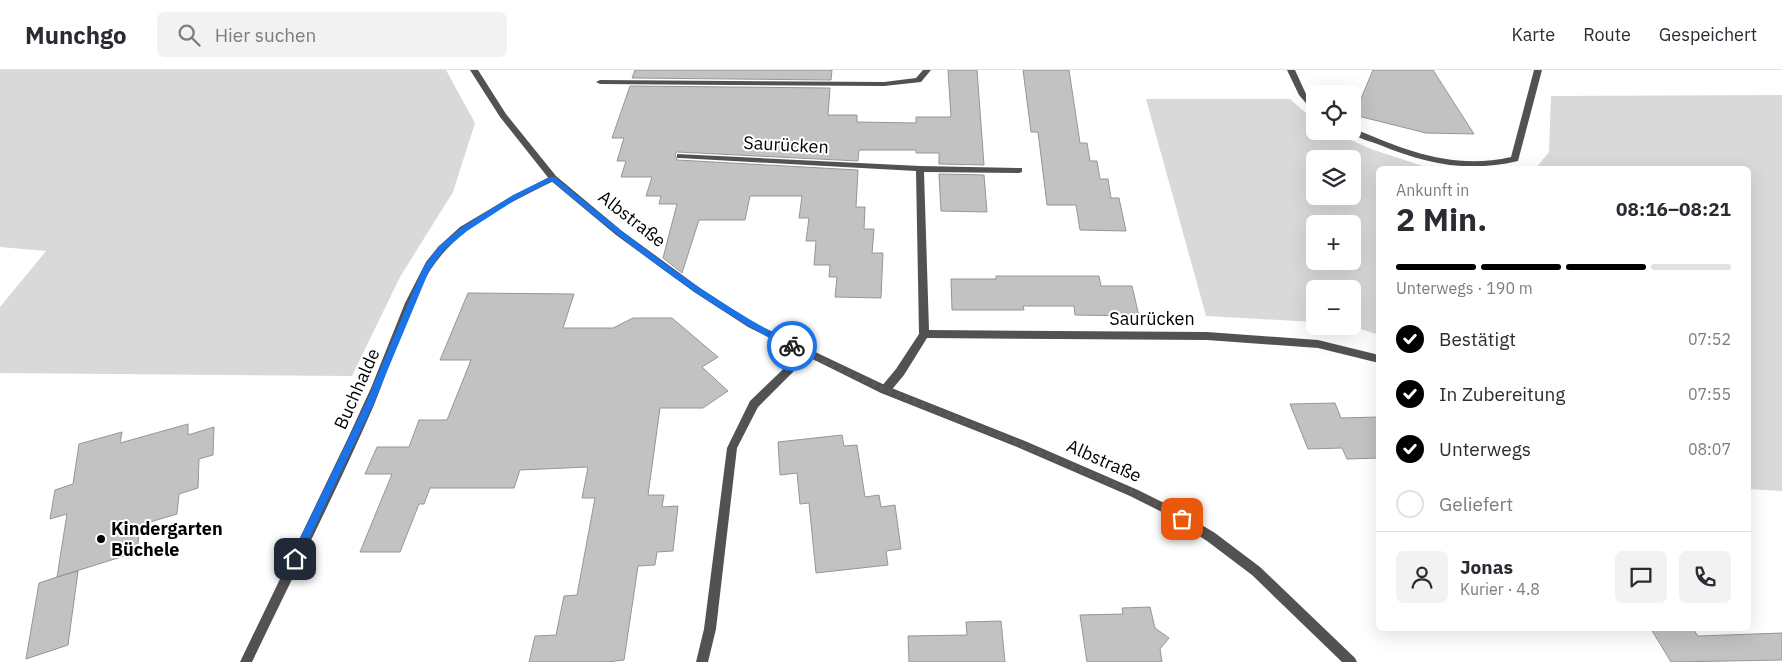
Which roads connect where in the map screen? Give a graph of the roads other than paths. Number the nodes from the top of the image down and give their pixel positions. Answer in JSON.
{"nodes":[{"id":1,"x":474,"y":70,"type":"edge"},
{"id":2,"x":927,"y":70,"type":"edge"},
{"id":3,"x":1291,"y":70,"type":"edge"},
{"id":4,"x":1538,"y":70,"type":"edge"},
{"id":5,"x":600,"y":82,"type":"dead end"},
{"id":6,"x":1306,"y":98,"type":"edge"},
{"id":7,"x":1361,"y":135,"type":"edge"},
{"id":8,"x":680,"y":156,"type":"dead end"},
{"id":9,"x":1467,"y":166,"type":"edge"},
{"id":10,"x":1484,"y":166,"type":"edge"},
{"id":11,"x":920,"y":169,"type":"junction"},
{"id":12,"x":1019,"y":170,"type":"dead end"},
{"id":13,"x":552,"y":178,"type":"junction"},
{"id":14,"x":924,"y":334,"type":"junction"},
{"id":15,"x":806,"y":353,"type":"junction"},
{"id":16,"x":1376,"y":358,"type":"edge"},
{"id":17,"x":885,"y":390,"type":"junction"},
{"id":18,"x":246,"y":662,"type":"edge"},
{"id":19,"x":702,"y":662,"type":"edge"},
{"id":20,"x":1351,"y":662,"type":"edge"}],
"edges":[{"from":1,"to":13,"type":"street","name":"Albstraße"},
{"from":2,"to":5,"type":"street"},
{"from":3,"to":6,"type":"street"},
{"from":4,"to":10,"type":"street"},
{"from":7,"to":9,"type":"street"},
{"from":8,"to":11,"type":"street","name":"Saurücken"},
{"from":11,"to":12,"type":"street","name":"Saurücken"},
{"from":11,"to":14,"type":"street"},
{"from":13,"to":15,"type":"street","name":"Albstraße"},
{"from":13,"to":18,"type":"street","name":"Buchhalde"},
{"from":14,"to":16,"type":"street","name":"Saurücken"},
{"from":14,"to":17,"type":"street"},
{"from":15,"to":17,"type":"street","name":"Albstraße"},
{"from":15,"to":19,"type":"street"},
{"from":17,"to":20,"type":"street","name":"Albstraße"}]}
